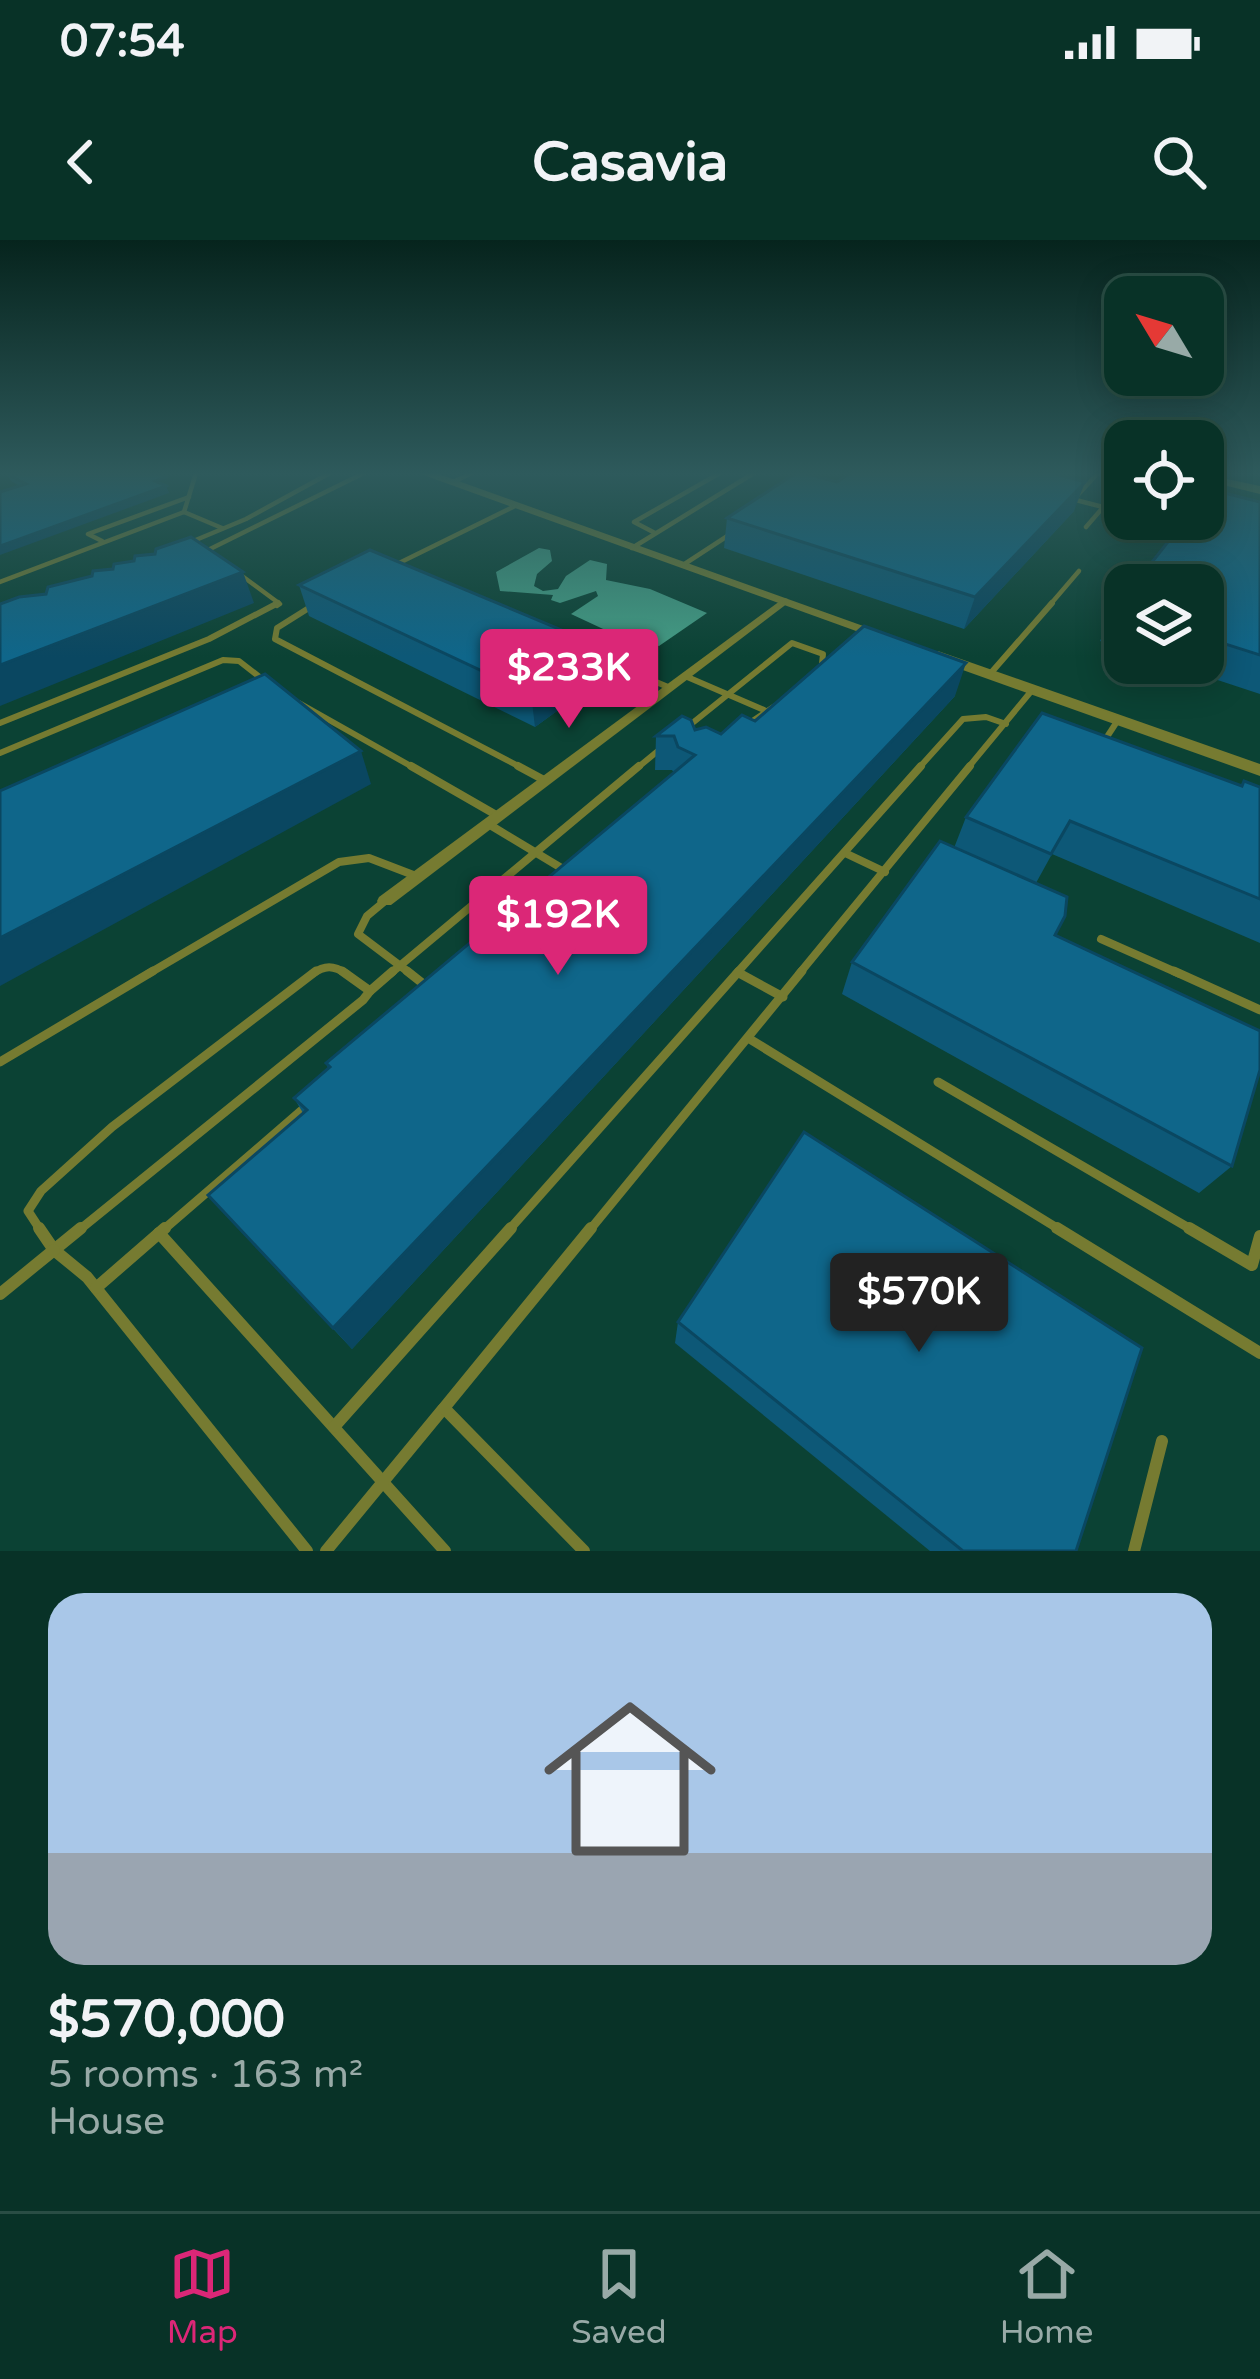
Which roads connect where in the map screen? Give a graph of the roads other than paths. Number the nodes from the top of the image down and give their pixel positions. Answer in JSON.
{"nodes":[{"id":1,"x":88,"y":534,"type":"edge"},
{"id":2,"x":124,"y":534,"type":"edge"},
{"id":3,"x":211,"y":534,"type":"edge"},
{"id":4,"x":240,"y":534,"type":"edge"},
{"id":5,"x":458,"y":534,"type":"edge"},
{"id":6,"x":594,"y":534,"type":"edge"},
{"id":7,"x":654,"y":534,"type":"edge"},
{"id":8,"x":730,"y":534,"type":"edge"},
{"id":9,"x":103,"y":542,"type":"junction"},
{"id":10,"x":632,"y":548,"type":"junction"},
{"id":11,"x":175,"y":549,"type":"edge"},
{"id":12,"x":208,"y":550,"type":"junction"},
{"id":13,"x":194,"y":556,"type":"edge"},
{"id":14,"x":683,"y":566,"type":"junction"},
{"id":15,"x":1079,"y":571,"type":"dead end"},
{"id":16,"x":410,"y":577,"type":"edge"},
{"id":17,"x":0,"y":582,"type":"edge"},
{"id":18,"x":331,"y":597,"type":"edge"},
{"id":19,"x":784,"y":601,"type":"junction"},
{"id":20,"x":908,"y":645,"type":"edge"},
{"id":21,"x":582,"y":650,"type":"edge"},
{"id":22,"x":928,"y":652,"type":"edge"},
{"id":23,"x":813,"y":674,"type":"edge"},
{"id":24,"x":990,"y":674,"type":"junction"},
{"id":25,"x":684,"y":676,"type":"junction"},
{"id":26,"x":668,"y":687,"type":"junction"},
{"id":27,"x":1033,"y":689,"type":"junction"},
{"id":28,"x":280,"y":693,"type":"edge"},
{"id":29,"x":254,"y":695,"type":"edge"},
{"id":30,"x":727,"y":695,"type":"junction"},
{"id":31,"x":785,"y":697,"type":"edge"},
{"id":32,"x":764,"y":710,"type":"junction"},
{"id":33,"x":1118,"y":719,"type":"junction"},
{"id":34,"x":0,"y":723,"type":"edge"},
{"id":35,"x":1006,"y":724,"type":"junction"},
{"id":36,"x":734,"y":735,"type":"edge"},
{"id":37,"x":1106,"y":752,"type":"edge"},
{"id":38,"x":0,"y":753,"type":"edge"},
{"id":39,"x":1260,"y":770,"type":"edge"},
{"id":40,"x":545,"y":781,"type":"junction"},
{"id":41,"x":493,"y":820,"type":"junction"},
{"id":42,"x":535,"y":852,"type":"junction"},
{"id":43,"x":845,"y":853,"type":"junction"},
{"id":44,"x":579,"y":865,"type":"edge"},
{"id":45,"x":568,"y":872,"type":"junction"},
{"id":46,"x":885,"y":872,"type":"junction"},
{"id":47,"x":417,"y":877,"type":"junction"},
{"id":48,"x":554,"y":889,"type":"edge"},
{"id":49,"x":385,"y":902,"type":"joint"},
{"id":50,"x":1101,"y":939,"type":"dead end"},
{"id":51,"x":400,"y":966,"type":"junction"},
{"id":52,"x":740,"y":973,"type":"junction"},
{"id":53,"x":370,"y":991,"type":"junction"},
{"id":54,"x":782,"y":998,"type":"junction"},
{"id":55,"x":427,"y":1003,"type":"edge"},
{"id":56,"x":1260,"y":1010,"type":"edge"},
{"id":57,"x":748,"y":1038,"type":"junction"},
{"id":58,"x":0,"y":1062,"type":"edge"},
{"id":59,"x":938,"y":1082,"type":"dead end"},
{"id":60,"x":320,"y":1095,"type":"edge"},
{"id":61,"x":159,"y":1233,"type":"junction"},
{"id":62,"x":1260,"y":1236,"type":"edge"},
{"id":63,"x":54,"y":1250,"type":"junction"},
{"id":64,"x":96,"y":1288,"type":"junction"},
{"id":65,"x":0,"y":1294,"type":"edge"},
{"id":66,"x":1260,"y":1353,"type":"edge"},
{"id":67,"x":444,"y":1408,"type":"junction"},
{"id":68,"x":334,"y":1427,"type":"junction"},
{"id":69,"x":1162,"y":1441,"type":"dead end"},
{"id":70,"x":383,"y":1481,"type":"junction"},
{"id":71,"x":307,"y":1551,"type":"edge"},
{"id":72,"x":326,"y":1551,"type":"edge"},
{"id":73,"x":446,"y":1551,"type":"edge"},
{"id":74,"x":584,"y":1551,"type":"edge"},
{"id":75,"x":1134,"y":1551,"type":"edge"}],
"edges":[{"from":1,"to":9,"type":"lane"},
{"from":2,"to":9,"type":"lane"},
{"from":3,"to":11,"type":"lane"},
{"from":4,"to":12,"type":"lane"},
{"from":5,"to":16,"type":"lane"},
{"from":6,"to":10,"type":"street"},
{"from":7,"to":10,"type":"lane"},
{"from":8,"to":14,"type":"lane"},
{"from":9,"to":17,"type":"lane"},
{"from":10,"to":14,"type":"street"},
{"from":12,"to":13,"type":"lane"},
{"from":12,"to":34,"type":"lane"},
{"from":14,"to":19,"type":"street"},
{"from":15,"to":24,"type":"lane"},
{"from":18,"to":40,"type":"lane"},
{"from":19,"to":20,"type":"street"},
{"from":19,"to":25,"type":"street"},
{"from":21,"to":26,"type":"lane"},
{"from":22,"to":24,"type":"street"},
{"from":23,"to":30,"type":"lane"},
{"from":24,"to":27,"type":"street"},
{"from":25,"to":26,"type":"street"},
{"from":25,"to":30,"type":"lane"},
{"from":26,"to":40,"type":"street"},
{"from":27,"to":33,"type":"street"},
{"from":27,"to":35,"type":"lane"},
{"from":28,"to":41,"type":"lane"},
{"from":29,"to":38,"type":"lane"},
{"from":30,"to":32,"type":"lane"},
{"from":30,"to":42,"type":"lane"},
{"from":31,"to":32,"type":"lane"},
{"from":32,"to":36,"type":"lane"},
{"from":33,"to":37,"type":"lane"},
{"from":33,"to":39,"type":"street"},
{"from":35,"to":43,"type":"lane"},
{"from":35,"to":46,"type":"lane"},
{"from":40,"to":41,"type":"street"},
{"from":41,"to":42,"type":"lane"},
{"from":41,"to":47,"type":"street"},
{"from":42,"to":45,"type":"lane"},
{"from":42,"to":51,"type":"lane"},
{"from":43,"to":46,"type":"lane"},
{"from":43,"to":52,"type":"lane"},
{"from":44,"to":45,"type":"lane"},
{"from":45,"to":48,"type":"lane"},
{"from":46,"to":54,"type":"lane"},
{"from":47,"to":49,"type":"street"},
{"from":47,"to":58,"type":"lane"},
{"from":49,"to":51,"type":"lane"},
{"from":50,"to":56,"type":"lane"},
{"from":51,"to":53,"type":"lane"},
{"from":51,"to":55,"type":"lane"},
{"from":52,"to":54,"type":"lane"},
{"from":52,"to":68,"type":"lane"},
{"from":53,"to":63,"type":"lane"},
{"from":53,"to":63,"type":"lane"},
{"from":54,"to":57,"type":"lane"},
{"from":57,"to":66,"type":"lane"},
{"from":57,"to":67,"type":"lane"},
{"from":59,"to":62,"type":"lane"},
{"from":60,"to":61,"type":"lane"},
{"from":61,"to":64,"type":"lane"},
{"from":61,"to":68,"type":"lane"},
{"from":63,"to":64,"type":"lane"},
{"from":63,"to":65,"type":"lane"},
{"from":64,"to":71,"type":"lane"},
{"from":67,"to":70,"type":"lane"},
{"from":67,"to":74,"type":"lane"},
{"from":68,"to":70,"type":"lane"},
{"from":69,"to":75,"type":"lane"},
{"from":70,"to":72,"type":"lane"},
{"from":70,"to":73,"type":"lane"}]}
